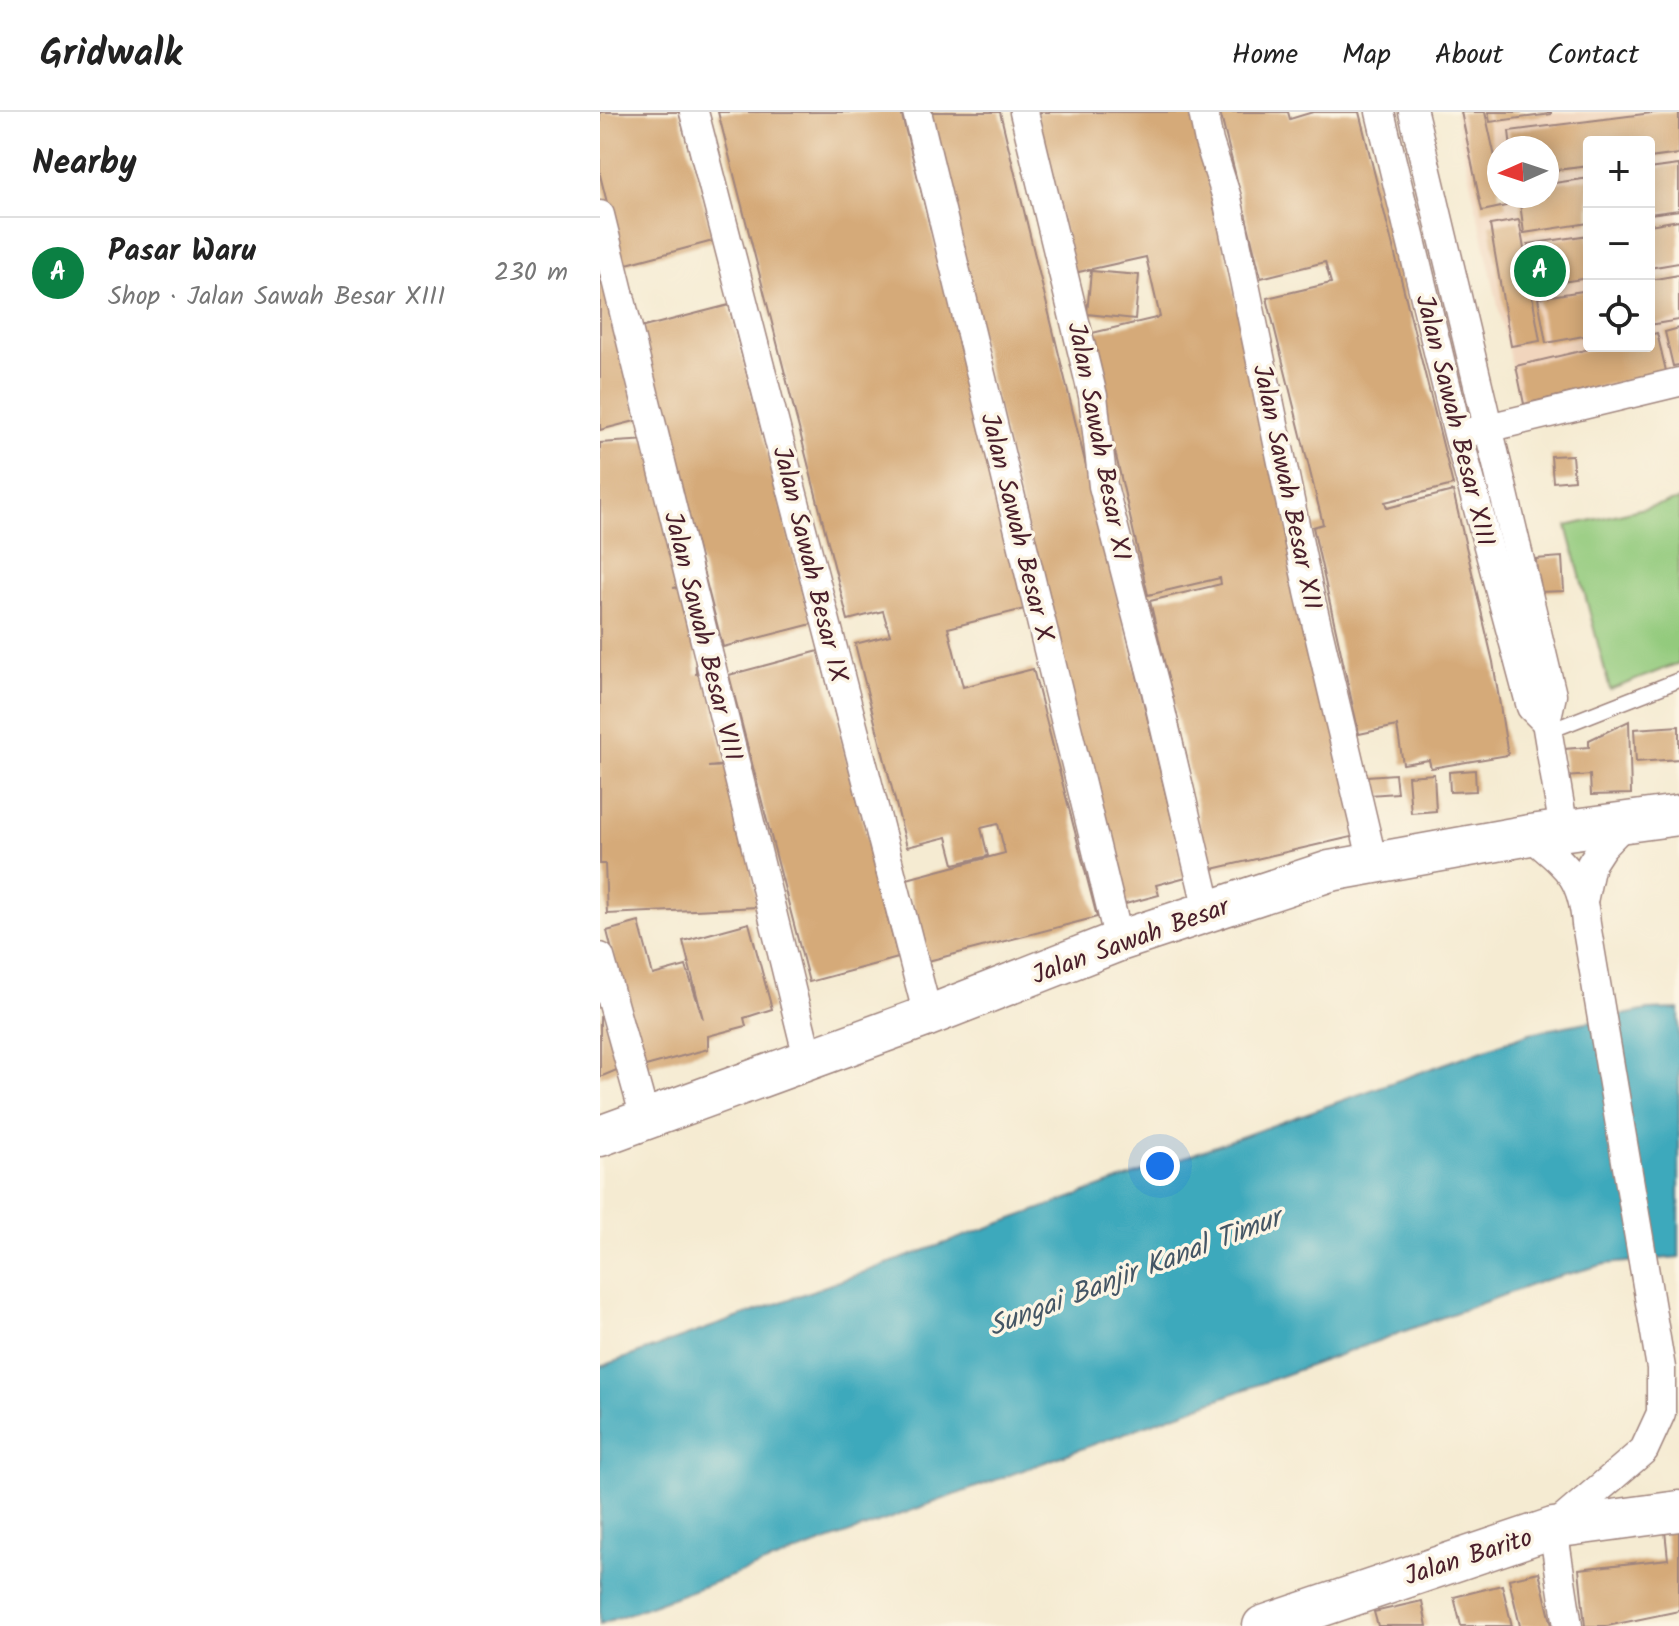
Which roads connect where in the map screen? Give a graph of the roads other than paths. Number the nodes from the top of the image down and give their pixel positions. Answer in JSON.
{"nodes":[{"id":1,"x":694,"y":112,"type":"edge"},
{"id":2,"x":917,"y":112,"type":"edge"},
{"id":3,"x":1024,"y":112,"type":"edge"},
{"id":4,"x":1203,"y":112,"type":"edge"},
{"id":5,"x":1380,"y":112,"type":"edge"},
{"id":6,"x":1413,"y":112,"type":"edge"},
{"id":7,"x":600,"y":215,"type":"edge"},
{"id":8,"x":1679,"y":382,"type":"edge"},
{"id":9,"x":1490,"y":427,"type":"junction"},
{"id":10,"x":1458,"y":434,"type":"junction"},
{"id":11,"x":1679,"y":680,"type":"edge"},
{"id":12,"x":1547,"y":727,"type":"junction"},
{"id":13,"x":1679,"y":815,"type":"edge"},
{"id":14,"x":1628,"y":820,"type":"junction"},
{"id":15,"x":1547,"y":832,"type":"junction"},
{"id":16,"x":1373,"y":863,"type":"junction"},
{"id":17,"x":1208,"y":910,"type":"junction"},
{"id":18,"x":1585,"y":911,"type":"junction"},
{"id":19,"x":1119,"y":941,"type":"junction"},
{"id":20,"x":600,"y":957,"type":"edge"},
{"id":21,"x":928,"y":1016,"type":"junction"},
{"id":22,"x":808,"y":1058,"type":"junction"},
{"id":23,"x":645,"y":1118,"type":"junction"},
{"id":24,"x":600,"y":1136,"type":"edge"},
{"id":25,"x":1661,"y":1368,"type":"junction"},
{"id":26,"x":1679,"y":1415,"type":"edge"},
{"id":27,"x":1679,"y":1511,"type":"edge"},
{"id":28,"x":1553,"y":1528,"type":"junction"},
{"id":29,"x":1345,"y":1612,"type":"edge"},
{"id":30,"x":1263,"y":1626,"type":"edge"},
{"id":31,"x":1568,"y":1626,"type":"edge"}],
"edges":[{"from":1,"to":21,"type":"street","name":"Jalan Sawah Besar IX"},
{"from":2,"to":19,"type":"street","name":"Jalan Sawah Besar X"},
{"from":3,"to":17,"type":"street","name":"Jalan Sawah Besar XI"},
{"from":4,"to":16,"type":"street","name":"Jalan Sawah Besar XII"},
{"from":5,"to":10,"type":"street","name":"Jalan Sawah Besar XIII"},
{"from":6,"to":9,"type":"street","name":"Jalan Sawah Besar XIII"},
{"from":7,"to":22,"type":"street","name":"Jalan Sawah Besar VIII"},
{"from":8,"to":9,"type":"street"},
{"from":9,"to":10,"type":"street"},
{"from":9,"to":12,"type":"street","name":"Jalan Sawah Besar XIII"},
{"from":10,"to":12,"type":"street","name":"Jalan Sawah Besar XIII"},
{"from":11,"to":12,"type":"lane"},
{"from":12,"to":15,"type":"street","name":"Jalan Sawah Besar XIII"},
{"from":13,"to":14,"type":"street","name":"Jalan Sawah Besar"},
{"from":14,"to":15,"type":"street","name":"Jalan Sawah Besar"},
{"from":14,"to":18,"type":"street"},
{"from":15,"to":16,"type":"street","name":"Jalan Sawah Besar"},
{"from":15,"to":18,"type":"street"},
{"from":16,"to":17,"type":"street","name":"Jalan Sawah Besar"},
{"from":17,"to":19,"type":"street","name":"Jalan Sawah Besar"},
{"from":18,"to":25,"type":"street"},
{"from":19,"to":21,"type":"street","name":"Jalan Sawah Besar"},
{"from":20,"to":23,"type":"street"},
{"from":21,"to":22,"type":"street","name":"Jalan Sawah Besar"},
{"from":22,"to":23,"type":"street","name":"Jalan Sawah Besar"},
{"from":23,"to":24,"type":"street","name":"Jalan Sawah Besar"},
{"from":25,"to":26,"type":"street"},
{"from":25,"to":28,"type":"street"},
{"from":27,"to":28,"type":"street","name":"Jalan Barito"},
{"from":28,"to":29,"type":"street","name":"Jalan Barito"},
{"from":28,"to":31,"type":"street"},
{"from":29,"to":30,"type":"street","name":"Jalan Barito"}]}
